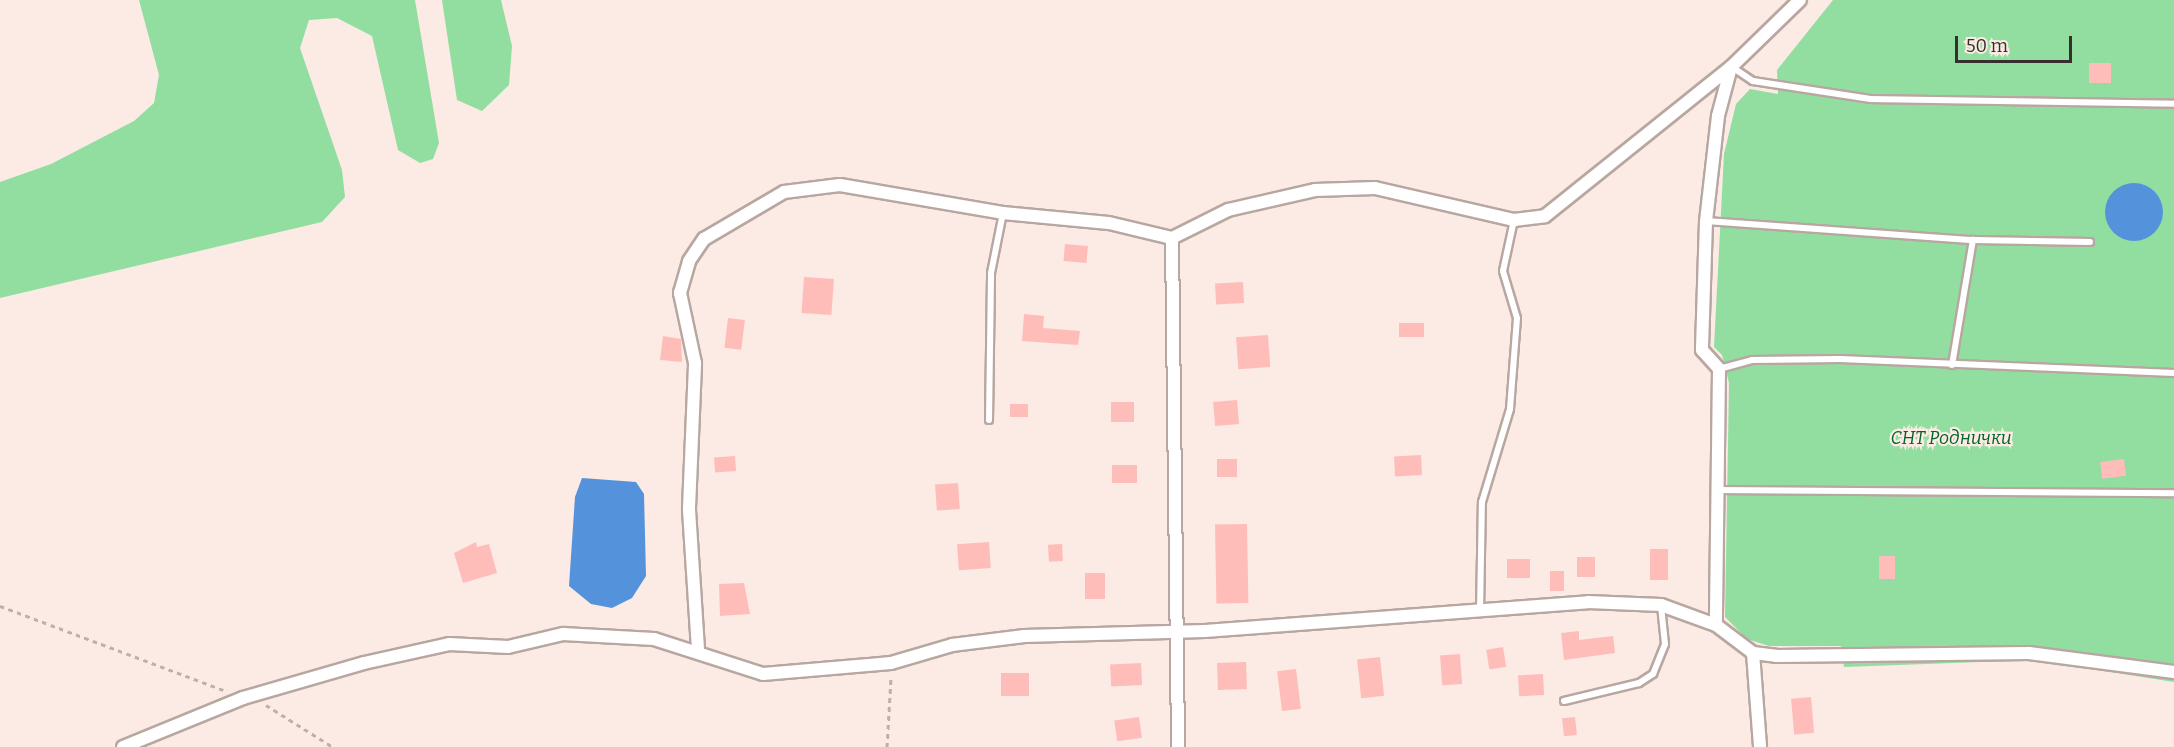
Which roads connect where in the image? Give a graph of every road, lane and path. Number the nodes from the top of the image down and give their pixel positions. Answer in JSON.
{"nodes":[{"id":1,"x":1800,"y":0,"type":"edge"},
{"id":2,"x":1731,"y":66,"type":"junction"},
{"id":3,"x":2174,"y":104,"type":"edge"},
{"id":4,"x":1003,"y":213,"type":"junction"},
{"id":5,"x":1514,"y":220,"type":"junction"},
{"id":6,"x":1707,"y":221,"type":"junction"},
{"id":7,"x":1172,"y":238,"type":"junction"},
{"id":8,"x":1973,"y":240,"type":"junction"},
{"id":9,"x":2090,"y":242,"type":"dead end"},
{"id":10,"x":1952,"y":365,"type":"junction"},
{"id":11,"x":1719,"y":369,"type":"junction"},
{"id":12,"x":2174,"y":373,"type":"edge"},
{"id":13,"x":988,"y":420,"type":"dead end"},
{"id":14,"x":1716,"y":490,"type":"junction"},
{"id":15,"x":2174,"y":493,"type":"edge"},
{"id":16,"x":1661,"y":605,"type":"junction"},
{"id":17,"x":0,"y":606,"type":"edge"},
{"id":18,"x":1480,"y":614,"type":"junction"},
{"id":19,"x":1716,"y":625,"type":"junction"},
{"id":20,"x":1176,"y":631,"type":"junction"},
{"id":21,"x":698,"y":649,"type":"junction"},
{"id":22,"x":1754,"y":652,"type":"junction"},
{"id":23,"x":891,"y":663,"type":"junction"},
{"id":24,"x":2174,"y":672,"type":"edge"},
{"id":25,"x":243,"y":698,"type":"junction"},
{"id":26,"x":1564,"y":701,"type":"dead end"},
{"id":27,"x":123,"y":747,"type":"edge"},
{"id":28,"x":333,"y":747,"type":"edge"},
{"id":29,"x":887,"y":747,"type":"edge"},
{"id":30,"x":1178,"y":747,"type":"edge"},
{"id":31,"x":1760,"y":747,"type":"edge"}],
"edges":[{"from":1,"to":2,"type":"street"},
{"from":2,"to":3,"type":"lane"},
{"from":2,"to":5,"type":"street"},
{"from":2,"to":6,"type":"street"},
{"from":4,"to":7,"type":"street"},
{"from":4,"to":13,"type":"lane"},
{"from":4,"to":21,"type":"street"},
{"from":5,"to":7,"type":"street"},
{"from":5,"to":18,"type":"lane"},
{"from":6,"to":8,"type":"lane"},
{"from":6,"to":11,"type":"street"},
{"from":7,"to":20,"type":"street"},
{"from":8,"to":9,"type":"lane"},
{"from":8,"to":10,"type":"lane"},
{"from":10,"to":11,"type":"lane"},
{"from":10,"to":12,"type":"lane"},
{"from":11,"to":14,"type":"street"},
{"from":14,"to":15,"type":"lane"},
{"from":14,"to":19,"type":"street"},
{"from":16,"to":18,"type":"street"},
{"from":16,"to":19,"type":"street"},
{"from":16,"to":26,"type":"lane"},
{"from":17,"to":25,"type":"path"},
{"from":18,"to":20,"type":"street"},
{"from":19,"to":22,"type":"street"},
{"from":20,"to":23,"type":"street"},
{"from":20,"to":30,"type":"street"},
{"from":21,"to":23,"type":"street"},
{"from":21,"to":25,"type":"street"},
{"from":22,"to":24,"type":"street"},
{"from":22,"to":31,"type":"street"},
{"from":23,"to":29,"type":"path"},
{"from":25,"to":27,"type":"street"},
{"from":25,"to":28,"type":"path"}]}
